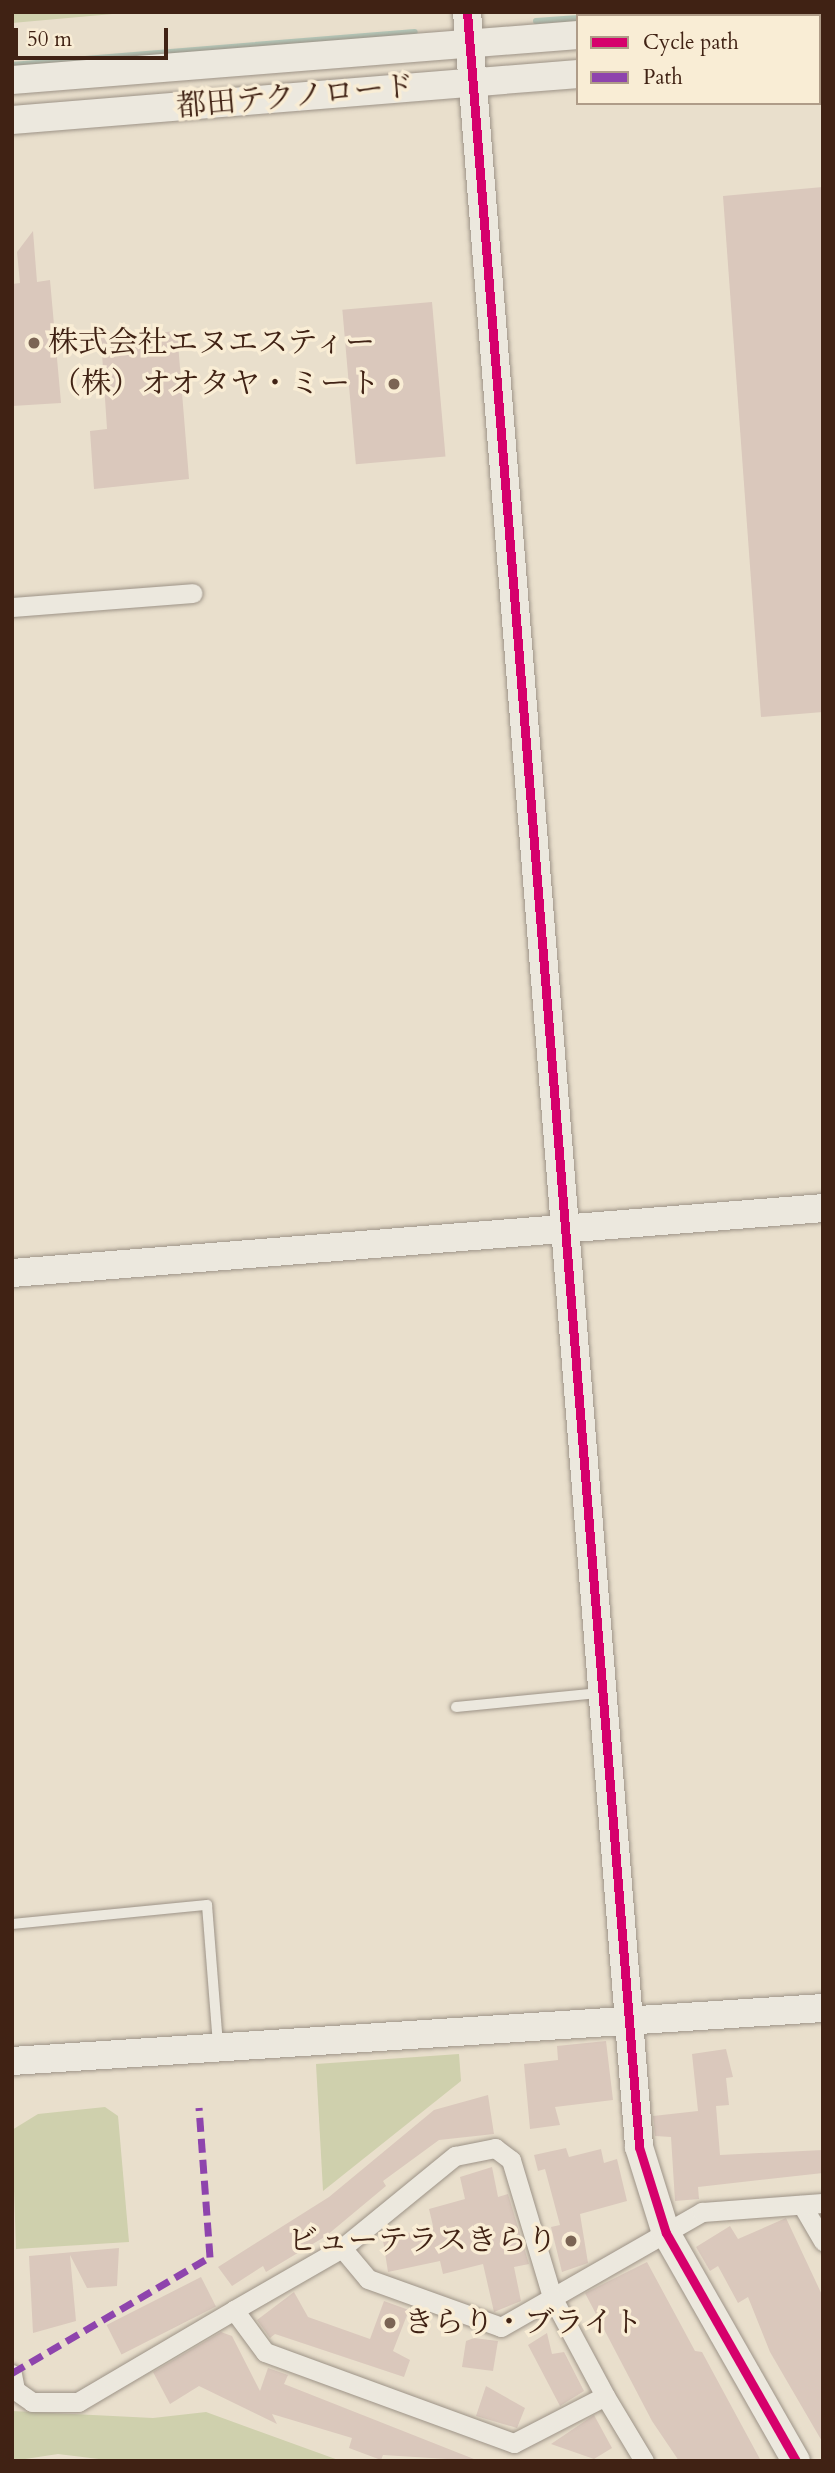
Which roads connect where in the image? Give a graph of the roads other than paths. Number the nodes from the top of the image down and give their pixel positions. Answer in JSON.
{"nodes":[{"id":1,"x":467,"y":12,"type":"edge"},
{"id":2,"x":576,"y":35,"type":"edge"},
{"id":3,"x":470,"y":41,"type":"junction"},
{"id":4,"x":576,"y":74,"type":"edge"},
{"id":5,"x":12,"y":80,"type":"edge"},
{"id":6,"x":473,"y":82,"type":"junction"},
{"id":7,"x":12,"y":120,"type":"edge"},
{"id":8,"x":192,"y":593,"type":"dead end"},
{"id":9,"x":12,"y":607,"type":"edge"},
{"id":10,"x":823,"y":1208,"type":"edge"},
{"id":11,"x":560,"y":1230,"type":"junction"},
{"id":12,"x":12,"y":1273,"type":"edge"},
{"id":13,"x":601,"y":1693,"type":"junction"},
{"id":14,"x":456,"y":1707,"type":"dead end"},
{"id":15,"x":12,"y":1924,"type":"edge"},
{"id":16,"x":823,"y":2008,"type":"edge"},
{"id":17,"x":629,"y":2020,"type":"junction"},
{"id":18,"x":218,"y":2048,"type":"junction"},
{"id":19,"x":12,"y":2061,"type":"edge"},
{"id":20,"x":823,"y":2203,"type":"edge"},
{"id":21,"x":802,"y":2205,"type":"junction"},
{"id":22,"x":666,"y":2233,"type":"junction"},
{"id":23,"x":823,"y":2241,"type":"edge"},
{"id":24,"x":342,"y":2248,"type":"junction"},
{"id":25,"x":552,"y":2297,"type":"junction"},
{"id":26,"x":234,"y":2310,"type":"junction"},
{"id":27,"x":12,"y":2374,"type":"edge"},
{"id":28,"x":606,"y":2396,"type":"junction"},
{"id":29,"x":644,"y":2461,"type":"edge"},
{"id":30,"x":796,"y":2461,"type":"edge"}],
"edges":[{"from":1,"to":3,"type":"street"},
{"from":2,"to":3,"type":"street","name":"都田テクノロード"},
{"from":3,"to":5,"type":"street","name":"都田テクノロード"},
{"from":3,"to":6,"type":"street"},
{"from":4,"to":6,"type":"street","name":"都田テクノロード"},
{"from":6,"to":7,"type":"street","name":"都田テクノロード"},
{"from":6,"to":11,"type":"street"},
{"from":8,"to":9,"type":"street"},
{"from":10,"to":11,"type":"street"},
{"from":11,"to":12,"type":"street"},
{"from":11,"to":13,"type":"street"},
{"from":13,"to":14,"type":"lane"},
{"from":13,"to":17,"type":"street"},
{"from":15,"to":18,"type":"lane"},
{"from":16,"to":17,"type":"street"},
{"from":17,"to":18,"type":"street"},
{"from":17,"to":22,"type":"street"},
{"from":18,"to":19,"type":"street"},
{"from":20,"to":21,"type":"street"},
{"from":21,"to":22,"type":"street"},
{"from":21,"to":23,"type":"street"},
{"from":22,"to":25,"type":"street"},
{"from":22,"to":30,"type":"street"},
{"from":24,"to":25,"type":"street"},
{"from":24,"to":25,"type":"street"},
{"from":24,"to":26,"type":"street"},
{"from":25,"to":28,"type":"street"},
{"from":26,"to":27,"type":"street"},
{"from":26,"to":28,"type":"street"},
{"from":28,"to":29,"type":"street"}]}
